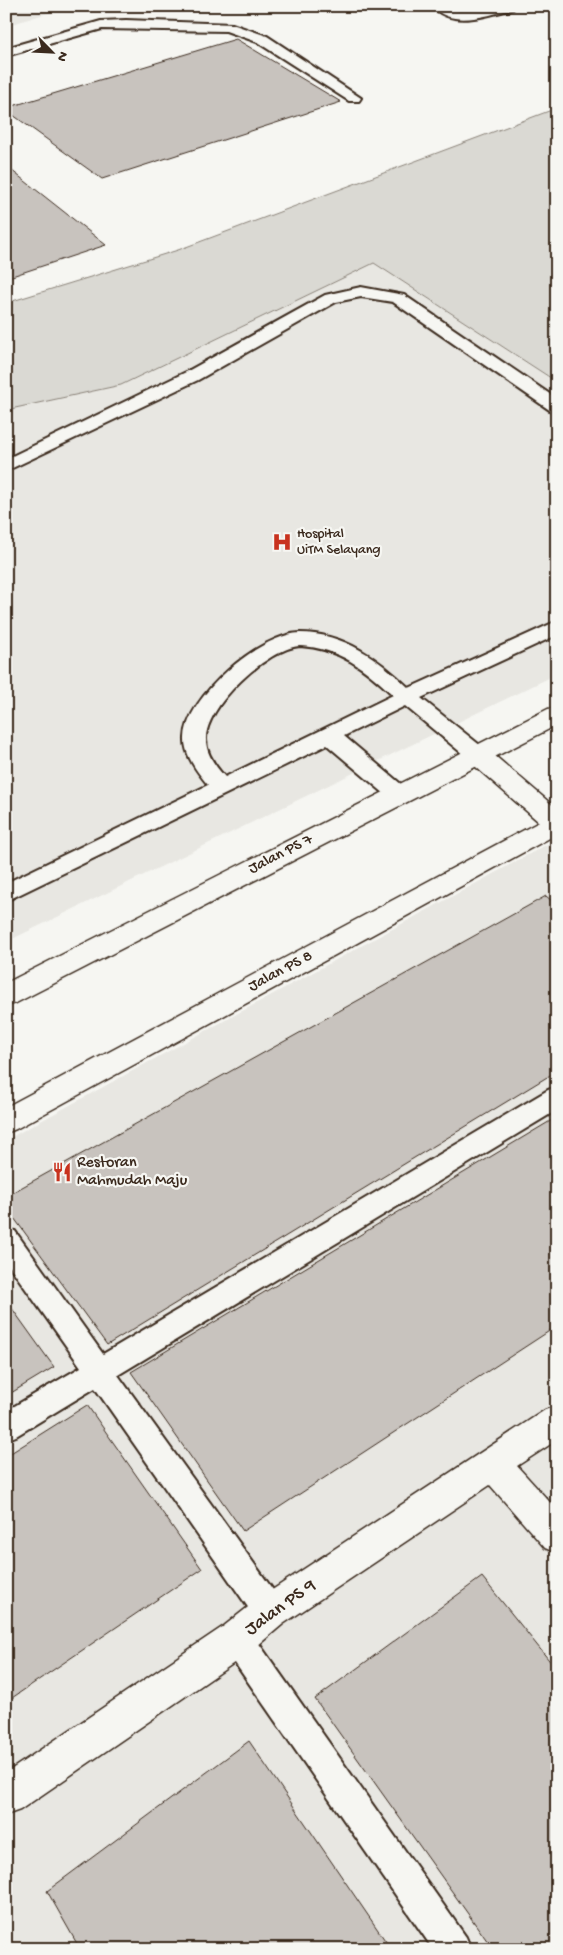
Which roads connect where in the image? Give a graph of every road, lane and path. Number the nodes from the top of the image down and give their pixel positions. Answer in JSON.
{"nodes":[{"id":1,"x":438,"y":6,"type":"edge"},
{"id":2,"x":508,"y":6,"type":"edge"},
{"id":3,"x":6,"y":52,"type":"edge"},
{"id":4,"x":354,"y":98,"type":"dead end"},
{"id":5,"x":557,"y":406,"type":"edge"},
{"id":6,"x":6,"y":466,"type":"edge"},
{"id":7,"x":557,"y":627,"type":"edge"},
{"id":8,"x":408,"y":697,"type":"junction"},
{"id":9,"x":557,"y":716,"type":"edge"},
{"id":10,"x":329,"y":735,"type":"junction"},
{"id":11,"x":478,"y":755,"type":"junction"},
{"id":12,"x":222,"y":788,"type":"junction"},
{"id":13,"x":400,"y":795,"type":"junction"},
{"id":14,"x":557,"y":823,"type":"edge"},
{"id":15,"x":6,"y":893,"type":"edge"},
{"id":16,"x":6,"y":996,"type":"edge"},
{"id":17,"x":557,"y":1097,"type":"edge"},
{"id":18,"x":6,"y":1121,"type":"edge"},
{"id":19,"x":6,"y":1239,"type":"edge"},
{"id":20,"x":99,"y":1372,"type":"junction"},
{"id":21,"x":557,"y":1421,"type":"edge"},
{"id":22,"x":6,"y":1427,"type":"edge"},
{"id":23,"x":494,"y":1465,"type":"junction"},
{"id":24,"x":557,"y":1536,"type":"edge"},
{"id":25,"x":270,"y":1612,"type":"junction"},
{"id":26,"x":237,"y":1639,"type":"junction"},
{"id":27,"x":6,"y":1796,"type":"edge"},
{"id":28,"x":454,"y":1949,"type":"edge"}],
"edges":[{"from":1,"to":2,"type":"lane"},
{"from":3,"to":4,"type":"lane"},
{"from":5,"to":6,"type":"lane"},
{"from":7,"to":8,"type":"lane"},
{"from":8,"to":10,"type":"lane"},
{"from":8,"to":11,"type":"lane"},
{"from":8,"to":12,"type":"lane"},
{"from":9,"to":11,"type":"street","name":"Jalan PS 7"},
{"from":10,"to":12,"type":"lane"},
{"from":10,"to":13,"type":"lane"},
{"from":11,"to":13,"type":"street","name":"Jalan PS 7"},
{"from":11,"to":14,"type":"street"},
{"from":12,"to":15,"type":"lane"},
{"from":13,"to":16,"type":"street","name":"Jalan PS 7"},
{"from":14,"to":18,"type":"street","name":"Jalan PS 8"},
{"from":17,"to":20,"type":"lane"},
{"from":19,"to":20,"type":"lane"},
{"from":20,"to":22,"type":"lane"},
{"from":20,"to":25,"type":"lane"},
{"from":21,"to":23,"type":"street","name":"Jalan PS 9"},
{"from":23,"to":24,"type":"street"},
{"from":23,"to":25,"type":"street","name":"Jalan PS 9"},
{"from":25,"to":26,"type":"street","name":"Jalan PS 9"},
{"from":26,"to":27,"type":"street","name":"Jalan PS 9"},
{"from":26,"to":28,"type":"lane"}]}
